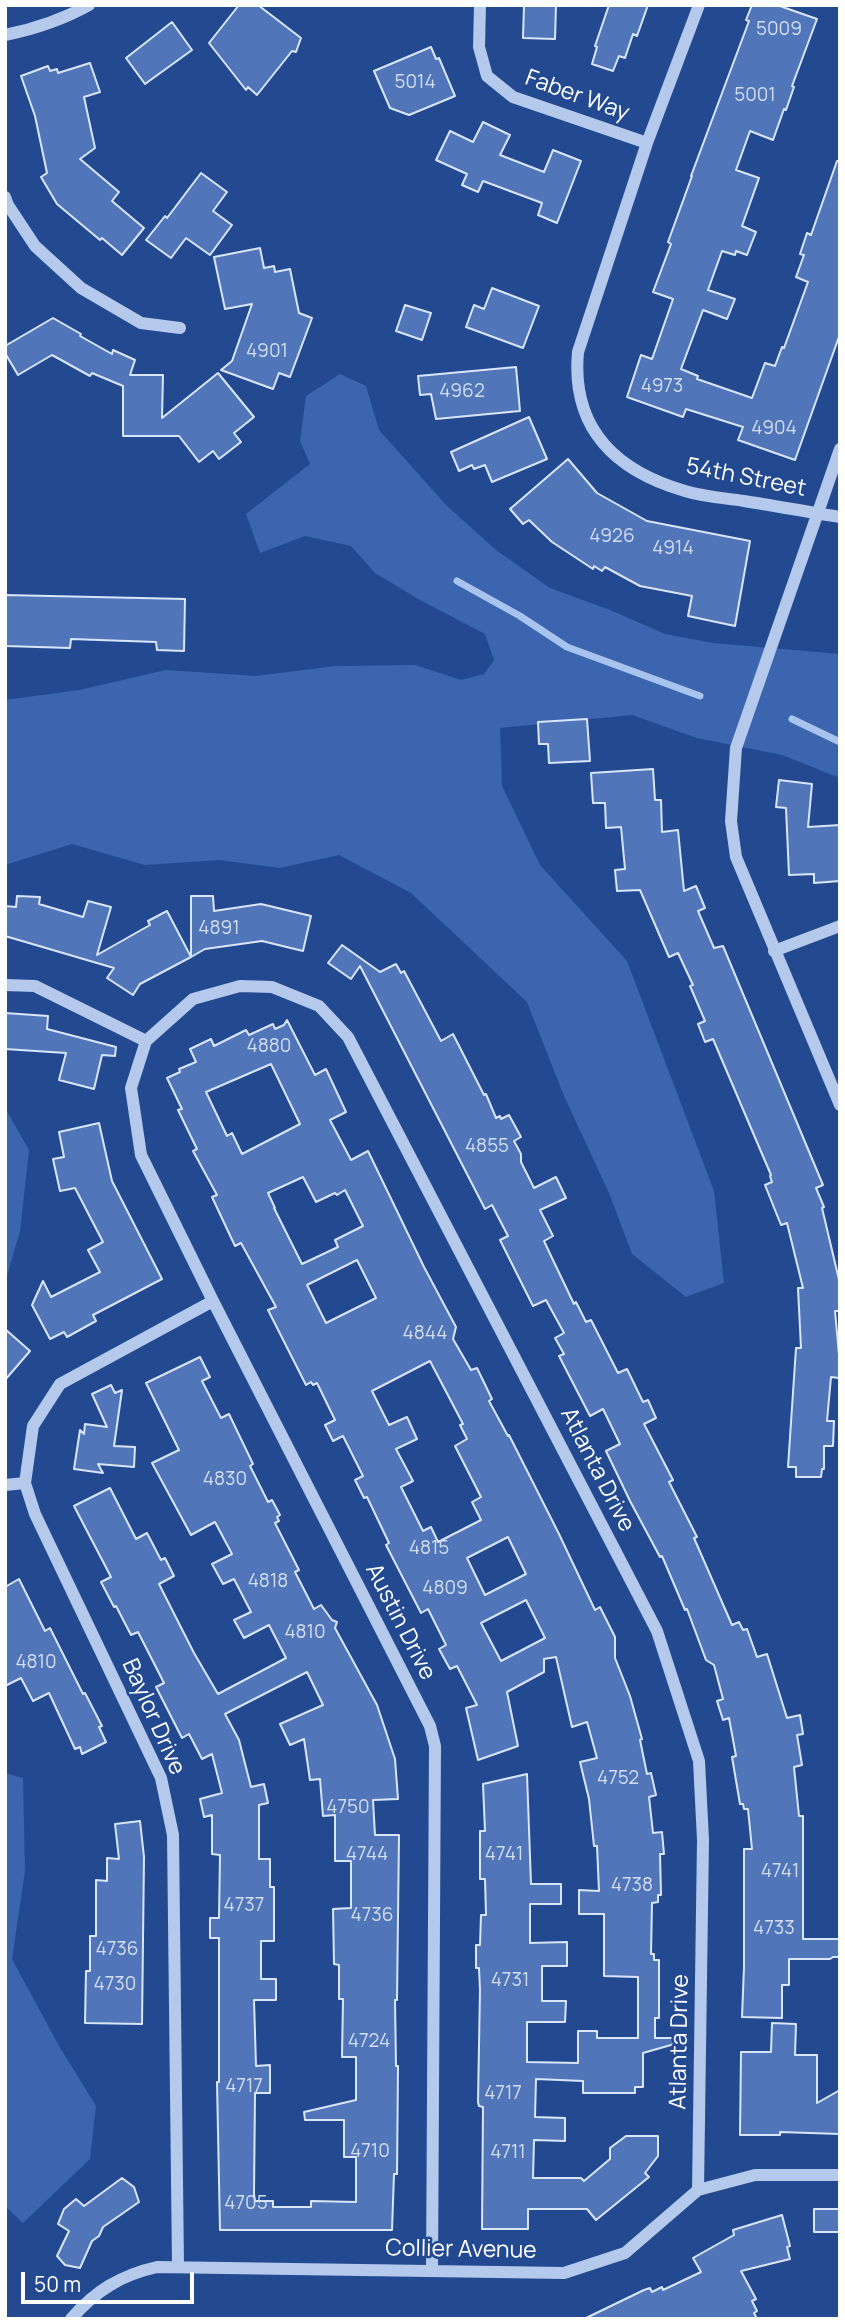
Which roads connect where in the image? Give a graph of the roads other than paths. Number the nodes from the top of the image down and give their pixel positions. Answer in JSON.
{"nodes":[{"id":1,"x":89,"y":5,"type":"edge"},
{"id":2,"x":480,"y":5,"type":"edge"},
{"id":3,"x":699,"y":5,"type":"edge"},
{"id":4,"x":5,"y":35,"type":"edge"},
{"id":5,"x":647,"y":143,"type":"junction"},
{"id":6,"x":5,"y":197,"type":"edge"},
{"id":7,"x":180,"y":328,"type":"dead end"},
{"id":8,"x":840,"y":449,"type":"edge"},
{"id":9,"x":816,"y":513,"type":"junction"},
{"id":10,"x":840,"y":517,"type":"edge"},
{"id":11,"x":840,"y":926,"type":"edge"},
{"id":12,"x":774,"y":951,"type":"junction"},
{"id":13,"x":5,"y":985,"type":"edge"},
{"id":14,"x":146,"y":1041,"type":"junction"},
{"id":15,"x":840,"y":1105,"type":"edge"},
{"id":16,"x":213,"y":1301,"type":"junction"},
{"id":17,"x":25,"y":1483,"type":"junction"},
{"id":18,"x":5,"y":1485,"type":"edge"},
{"id":19,"x":840,"y":2175,"type":"edge"},
{"id":20,"x":698,"y":2190,"type":"junction"},
{"id":21,"x":178,"y":2266,"type":"junction"},
{"id":22,"x":432,"y":2270,"type":"junction"},
{"id":23,"x":71,"y":2319,"type":"edge"}],
"edges":[{"from":1,"to":4,"type":"street"},
{"from":2,"to":5,"type":"street","name":"Faber Way"},
{"from":3,"to":5,"type":"street","name":"54th Street"},
{"from":5,"to":9,"type":"street","name":"54th Street"},
{"from":6,"to":7,"type":"street"},
{"from":8,"to":9,"type":"street"},
{"from":9,"to":10,"type":"street"},
{"from":9,"to":12,"type":"street","name":"54th Street"},
{"from":11,"to":12,"type":"street"},
{"from":12,"to":15,"type":"street","name":"54th Street"},
{"from":13,"to":14,"type":"street"},
{"from":14,"to":16,"type":"street","name":"Austin Drive"},
{"from":14,"to":20,"type":"street","name":"Atlanta Drive"},
{"from":16,"to":17,"type":"street","name":"Baylor Drive"},
{"from":16,"to":22,"type":"street","name":"Austin Drive"},
{"from":17,"to":18,"type":"street"},
{"from":17,"to":21,"type":"street","name":"Baylor Drive"},
{"from":19,"to":20,"type":"street","name":"Collier Avenue"},
{"from":20,"to":22,"type":"street","name":"Collier Avenue"},
{"from":21,"to":22,"type":"street","name":"Collier Avenue"},
{"from":21,"to":23,"type":"street","name":"Collier Avenue"}]}
